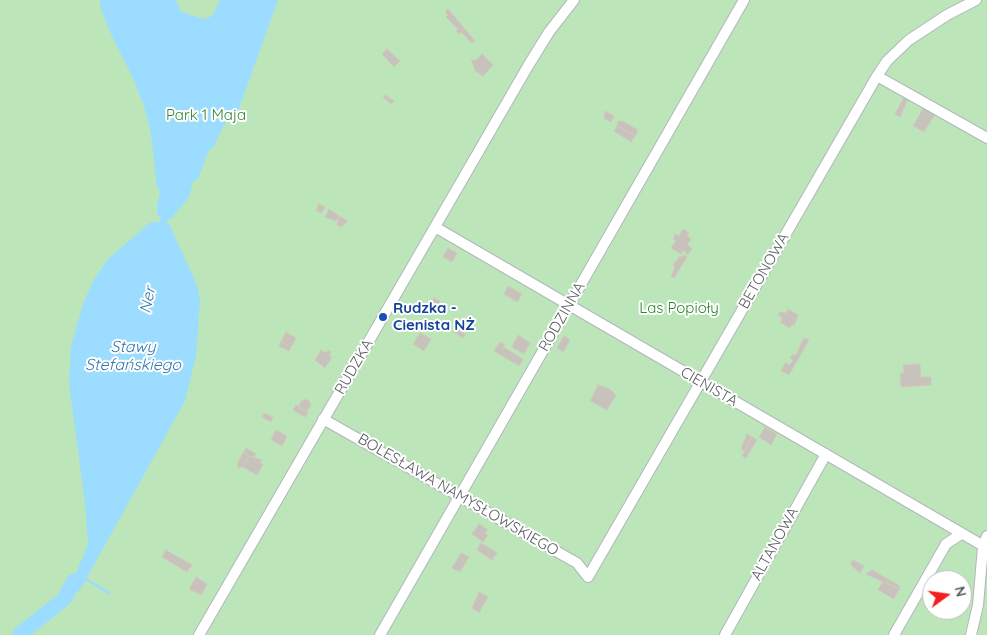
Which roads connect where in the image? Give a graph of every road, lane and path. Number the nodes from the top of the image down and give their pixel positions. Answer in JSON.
{"nodes":[{"id":1,"x":574,"y":0,"type":"edge"},
{"id":2,"x":744,"y":0,"type":"edge"},
{"id":3,"x":976,"y":0,"type":"edge"},
{"id":4,"x":877,"y":76,"type":"junction"},
{"id":5,"x":987,"y":138,"type":"edge"},
{"id":6,"x":435,"y":228,"type":"junction"},
{"id":7,"x":568,"y":306,"type":"junction"},
{"id":8,"x":699,"y":382,"type":"junction"},
{"id":9,"x":323,"y":420,"type":"junction"},
{"id":10,"x":826,"y":454,"type":"junction"},
{"id":11,"x":460,"y":496,"type":"junction"},
{"id":12,"x":961,"y":534,"type":"junction"},
{"id":13,"x":987,"y":536,"type":"edge"},
{"id":14,"x":985,"y":548,"type":"edge"},
{"id":15,"x":588,"y":577,"type":"joint"},
{"id":16,"x":199,"y":635,"type":"edge"},
{"id":17,"x":380,"y":635,"type":"edge"},
{"id":18,"x":725,"y":635,"type":"edge"},
{"id":19,"x":894,"y":635,"type":"edge"},
{"id":20,"x":971,"y":635,"type":"edge"}],
"edges":[{"from":1,"to":6,"type":"street","name":"RUDZKA"},
{"from":2,"to":7,"type":"street","name":"RODZINNA"},
{"from":3,"to":4,"type":"street","name":"BETONOWA"},
{"from":4,"to":5,"type":"street"},
{"from":4,"to":8,"type":"street","name":"BETONOWA"},
{"from":6,"to":7,"type":"street","name":"CIENISTA"},
{"from":6,"to":9,"type":"street","name":"RUDZKA"},
{"from":7,"to":8,"type":"street","name":"CIENISTA"},
{"from":7,"to":11,"type":"street","name":"RODZINNA"},
{"from":8,"to":10,"type":"street","name":"CIENISTA"},
{"from":8,"to":15,"type":"street","name":"BETONOWA"},
{"from":9,"to":11,"type":"street","name":"BOLESŁAWA NAMYSŁOWSKIEGO"},
{"from":9,"to":16,"type":"street","name":"RUDZKA"},
{"from":10,"to":12,"type":"street","name":"CIENISTA"},
{"from":10,"to":18,"type":"street","name":"ALTANOWA"},
{"from":11,"to":15,"type":"street","name":"BOLESŁAWA NAMYSŁOWSKIEGO"},
{"from":11,"to":17,"type":"street","name":"RODZINNA"},
{"from":12,"to":14,"type":"street","name":"CIENISTA"},
{"from":12,"to":19,"type":"street"},
{"from":13,"to":14,"type":"street"},
{"from":14,"to":20,"type":"street"}]}
